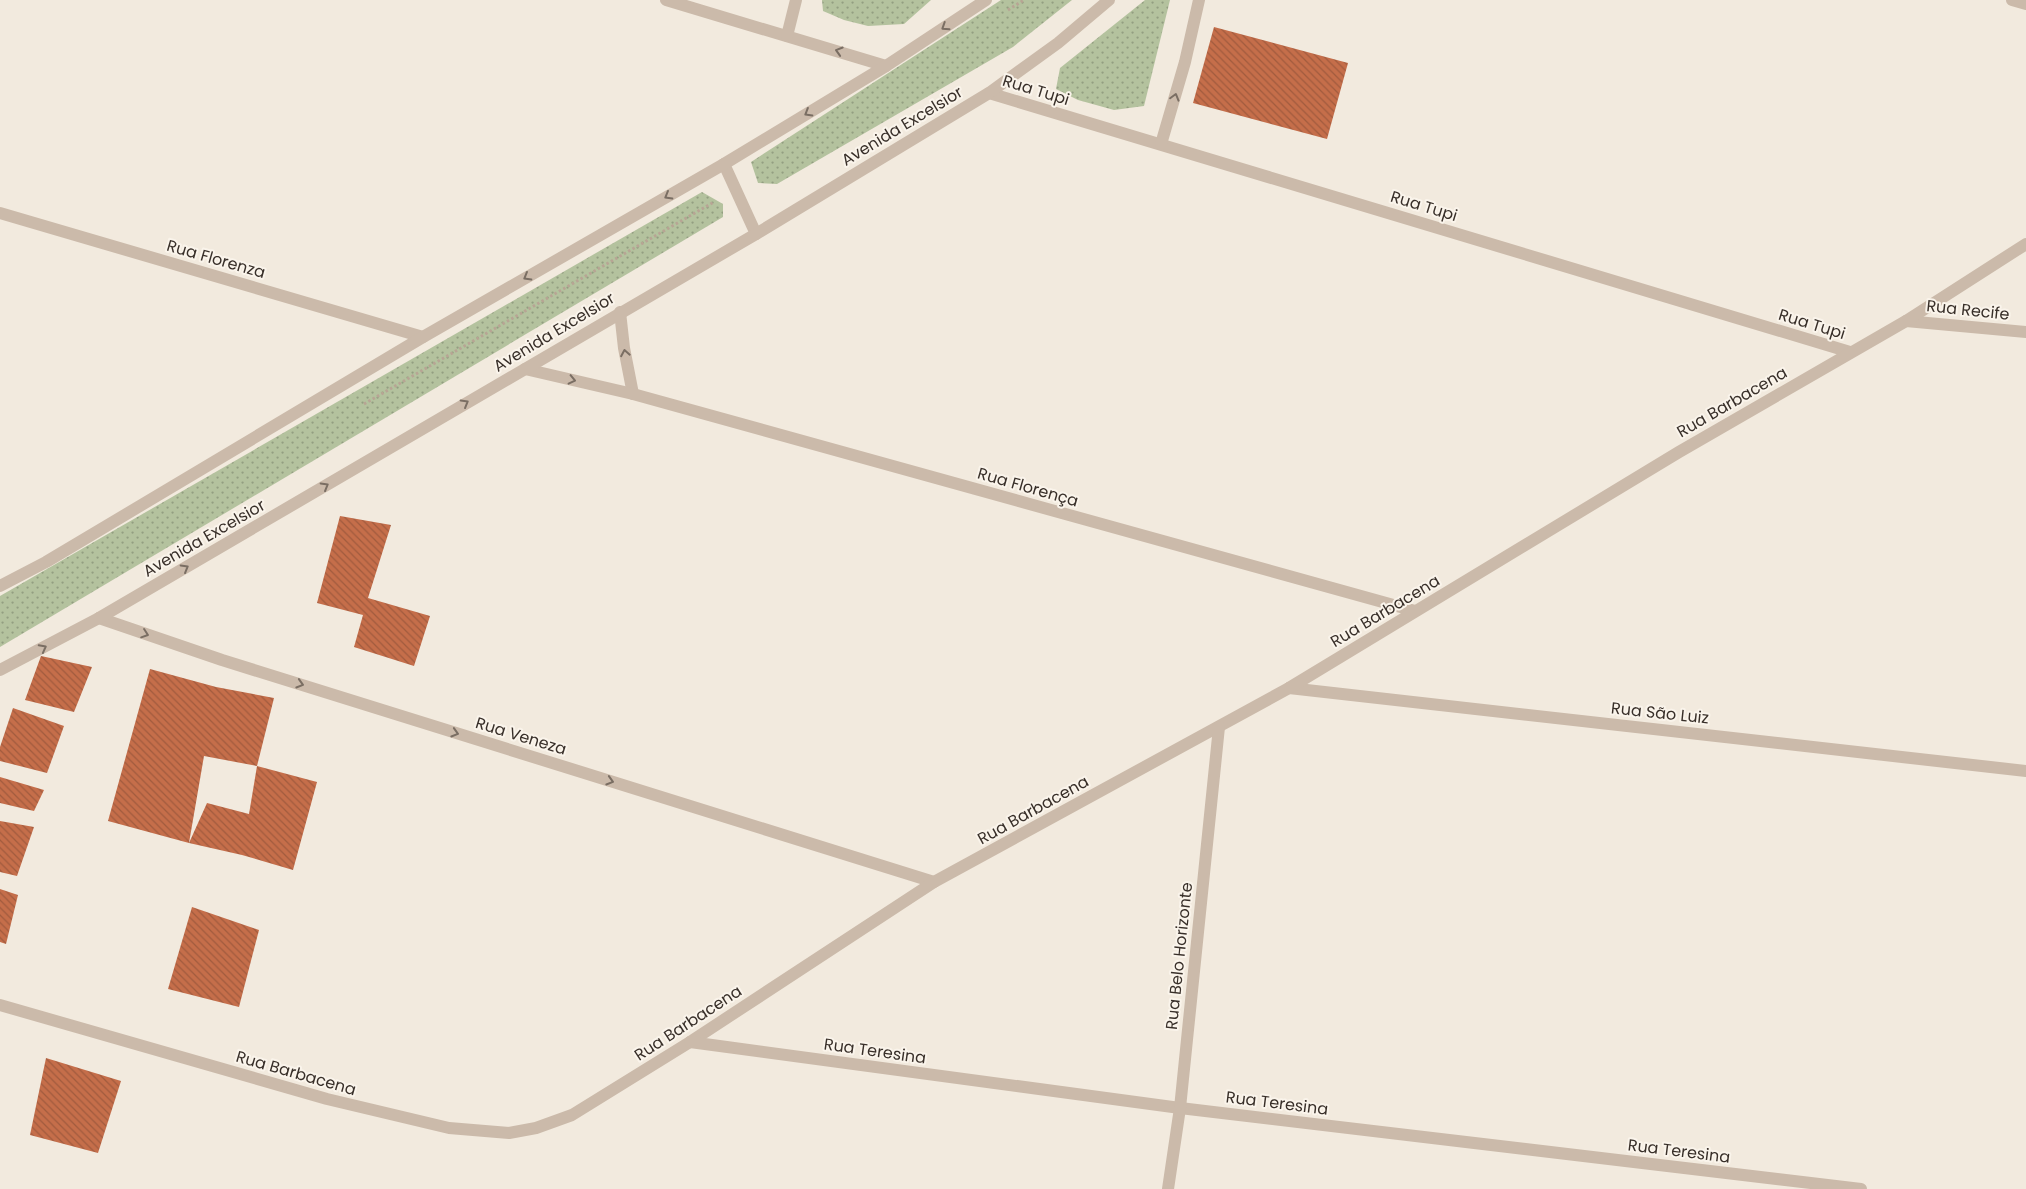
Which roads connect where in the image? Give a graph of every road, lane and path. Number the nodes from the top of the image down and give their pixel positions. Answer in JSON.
{"nodes":[{"id":1,"x":666,"y":0,"type":"edge"},
{"id":2,"x":796,"y":0,"type":"edge"},
{"id":3,"x":986,"y":0,"type":"edge"},
{"id":4,"x":1109,"y":0,"type":"edge"},
{"id":5,"x":1199,"y":0,"type":"edge"},
{"id":6,"x":2012,"y":0,"type":"edge"},
{"id":7,"x":2026,"y":4,"type":"edge"},
{"id":8,"x":786,"y":36,"type":"junction"},
{"id":9,"x":886,"y":66,"type":"junction"},
{"id":10,"x":989,"y":93,"type":"junction"},
{"id":11,"x":1161,"y":144,"type":"junction"},
{"id":12,"x":724,"y":164,"type":"junction"},
{"id":13,"x":0,"y":213,"type":"edge"},
{"id":14,"x":756,"y":234,"type":"junction"},
{"id":15,"x":2026,"y":244,"type":"edge"},
{"id":16,"x":620,"y":312,"type":"junction"},
{"id":17,"x":1906,"y":321,"type":"junction"},
{"id":18,"x":2026,"y":332,"type":"edge"},
{"id":19,"x":423,"y":337,"type":"junction"},
{"id":20,"x":1850,"y":352,"type":"junction"},
{"id":21,"x":524,"y":368,"type":"junction"},
{"id":22,"x":633,"y":394,"type":"junction"},
{"id":23,"x":0,"y":586,"type":"edge"},
{"id":24,"x":1415,"y":611,"type":"junction"},
{"id":25,"x":99,"y":618,"type":"junction"},
{"id":26,"x":0,"y":670,"type":"edge"},
{"id":27,"x":1289,"y":688,"type":"junction"},
{"id":28,"x":1219,"y":727,"type":"junction"},
{"id":29,"x":2026,"y":771,"type":"edge"},
{"id":30,"x":934,"y":882,"type":"junction"},
{"id":31,"x":0,"y":1005,"type":"edge"},
{"id":32,"x":690,"y":1042,"type":"junction"},
{"id":33,"x":1180,"y":1108,"type":"junction"},
{"id":34,"x":1168,"y":1189,"type":"edge"},
{"id":35,"x":1861,"y":1189,"type":"edge"}],
"edges":[{"from":1,"to":8,"type":"street"},
{"from":2,"to":8,"type":"street"},
{"from":3,"to":9,"type":"street","one_way":true},
{"from":4,"to":10,"type":"street","name":"Avenida Excelsior"},
{"from":11,"to":5,"type":"street","one_way":true},
{"from":6,"to":7,"type":"street"},
{"from":9,"to":8,"type":"street","one_way":true},
{"from":9,"to":12,"type":"street","one_way":true},
{"from":10,"to":11,"type":"street","name":"Rua Tupi"},
{"from":10,"to":14,"type":"street","name":"Avenida Excelsior"},
{"from":11,"to":20,"type":"street","name":"Rua Tupi"},
{"from":12,"to":14,"type":"street"},
{"from":12,"to":19,"type":"street","one_way":true},
{"from":13,"to":19,"type":"street","name":"Rua Florenza"},
{"from":14,"to":16,"type":"street","name":"Avenida Excelsior"},
{"from":15,"to":17,"type":"street","name":"Rua Barbacena"},
{"from":16,"to":21,"type":"street","name":"Avenida Excelsior"},
{"from":22,"to":16,"type":"street","one_way":true},
{"from":17,"to":18,"type":"street","name":"Rua Recife"},
{"from":17,"to":20,"type":"street","name":"Rua Barbacena"},
{"from":19,"to":23,"type":"street"},
{"from":20,"to":24,"type":"street","name":"Rua Barbacena"},
{"from":21,"to":22,"type":"street","name":"Rua Florença","one_way":true},
{"from":25,"to":21,"type":"street","name":"Avenida Excelsior","one_way":true},
{"from":22,"to":24,"type":"street","name":"Rua Florença"},
{"from":24,"to":27,"type":"street","name":"Rua Barbacena"},
{"from":26,"to":25,"type":"street","name":"Avenida Excelsior","one_way":true},
{"from":25,"to":30,"type":"street","name":"Rua Veneza","one_way":true},
{"from":27,"to":28,"type":"street","name":"Rua Barbacena"},
{"from":27,"to":29,"type":"street","name":"Rua São Luiz"},
{"from":28,"to":30,"type":"street","name":"Rua Barbacena"},
{"from":28,"to":33,"type":"street","name":"Rua Belo Horizonte"},
{"from":30,"to":32,"type":"street","name":"Rua Barbacena"},
{"from":31,"to":32,"type":"street","name":"Rua Barbacena"},
{"from":32,"to":33,"type":"street","name":"Rua Teresina"},
{"from":33,"to":34,"type":"street","name":"Rua Belo Horizonte"},
{"from":33,"to":35,"type":"street","name":"Rua Teresina"}]}
